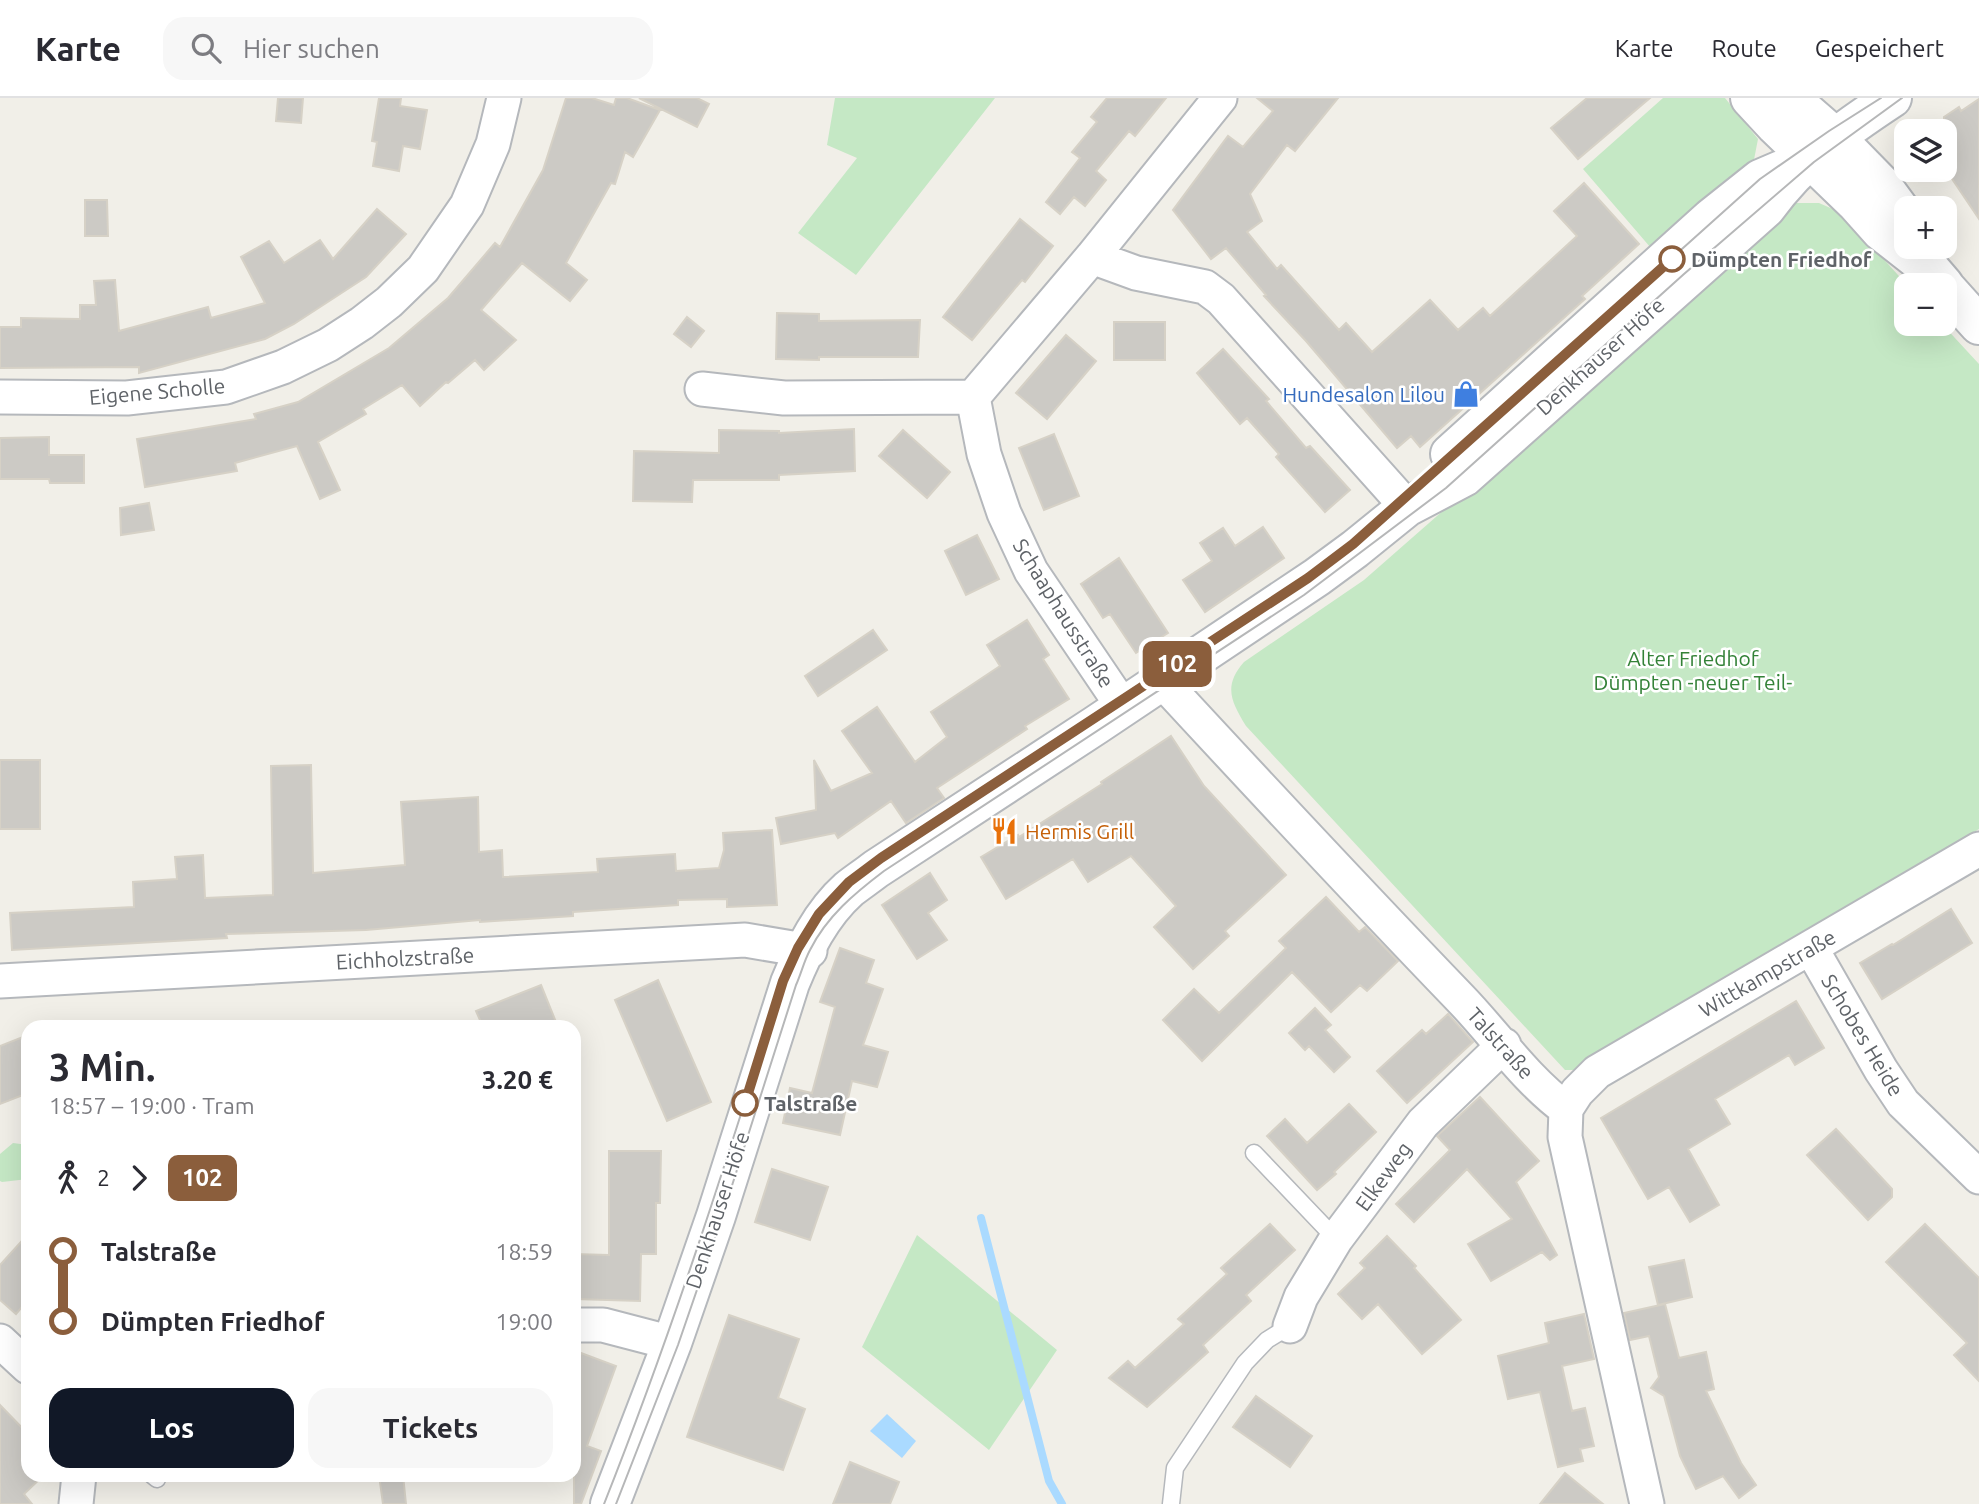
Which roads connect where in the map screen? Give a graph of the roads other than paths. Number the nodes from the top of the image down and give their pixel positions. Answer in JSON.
{"nodes":[{"id":1,"x":503,"y":98,"type":"edge"},
{"id":2,"x":1220,"y":98,"type":"edge"},
{"id":3,"x":1750,"y":98,"type":"edge"},
{"id":4,"x":1790,"y":98,"type":"edge"},
{"id":5,"x":1892,"y":98,"type":"edge"},
{"id":6,"x":1822,"y":147,"type":"junction"},
{"id":7,"x":1894,"y":202,"type":"edge"},
{"id":8,"x":1092,"y":257,"type":"junction"},
{"id":9,"x":1935,"y":272,"type":"edge"},
{"id":10,"x":1979,"y":325,"type":"edge"},
{"id":11,"x":702,"y":389,"type":"dead end"},
{"id":12,"x":0,"y":397,"type":"edge"},
{"id":13,"x":973,"y":397,"type":"junction"},
{"id":14,"x":1408,"y":507,"type":"junction"},
{"id":15,"x":1162,"y":681,"type":"junction"},
{"id":16,"x":1123,"y":707,"type":"junction"},
{"id":17,"x":1979,"y":849,"type":"edge"},
{"id":18,"x":1811,"y":948,"type":"junction"},
{"id":19,"x":807,"y":950,"type":"junction"},
{"id":20,"x":0,"y":981,"type":"edge"},
{"id":21,"x":1504,"y":1045,"type":"junction"},
{"id":22,"x":1566,"y":1109,"type":"junction"},
{"id":23,"x":1254,"y":1153,"type":"dead end"},
{"id":24,"x":1979,"y":1177,"type":"edge"},
{"id":25,"x":1336,"y":1239,"type":"junction"},
{"id":26,"x":581,"y":1325,"type":"edge"},
{"id":27,"x":1290,"y":1326,"type":"joint"},
{"id":28,"x":0,"y":1342,"type":"edge"},
{"id":29,"x":672,"y":1343,"type":"junction"},
{"id":30,"x":21,"y":1361,"type":"edge"},
{"id":31,"x":78,"y":1482,"type":"edge"},
{"id":32,"x":76,"y":1504,"type":"edge"},
{"id":33,"x":610,"y":1504,"type":"edge"},
{"id":34,"x":1171,"y":1504,"type":"edge"},
{"id":35,"x":1647,"y":1504,"type":"edge"}],
"edges":[{"from":1,"to":12,"type":"street","name":"Eigene Scholle"},
{"from":2,"to":8,"type":"street"},
{"from":3,"to":6,"type":"street"},
{"from":4,"to":6,"type":"street"},
{"from":5,"to":6,"type":"street","name":"Denkhauser Höfe"},
{"from":6,"to":7,"type":"street"},
{"from":6,"to":9,"type":"street"},
{"from":6,"to":14,"type":"street","name":"Denkhauser Höfe"},
{"from":8,"to":13,"type":"street"},
{"from":8,"to":14,"type":"street"},
{"from":9,"to":10,"type":"street"},
{"from":11,"to":13,"type":"street"},
{"from":13,"to":16,"type":"street","name":"Schaaphausstraße"},
{"from":14,"to":15,"type":"street","name":"Denkhauser Höfe"},
{"from":15,"to":16,"type":"street","name":"Denkhauser Höfe"},
{"from":15,"to":21,"type":"street","name":"Talstraße"},
{"from":16,"to":19,"type":"street","name":"Denkhauser Höfe"},
{"from":17,"to":18,"type":"street","name":"Wittkampstraße"},
{"from":18,"to":22,"type":"street","name":"Wittkampstraße"},
{"from":18,"to":24,"type":"street","name":"Schobes Heide"},
{"from":19,"to":20,"type":"street","name":"Eichholzstraße"},
{"from":19,"to":29,"type":"street","name":"Denkhauser Höfe"},
{"from":21,"to":22,"type":"street","name":"Talstraße"},
{"from":21,"to":25,"type":"street","name":"Elkeweg"},
{"from":22,"to":35,"type":"street"},
{"from":23,"to":25,"type":"lane"},
{"from":25,"to":27,"type":"street","name":"Elkeweg"},
{"from":26,"to":29,"type":"street"},
{"from":27,"to":34,"type":"lane"},
{"from":28,"to":30,"type":"street"},
{"from":29,"to":33,"type":"street","name":"Denkhauser Höfe"},
{"from":31,"to":32,"type":"street"}]}
